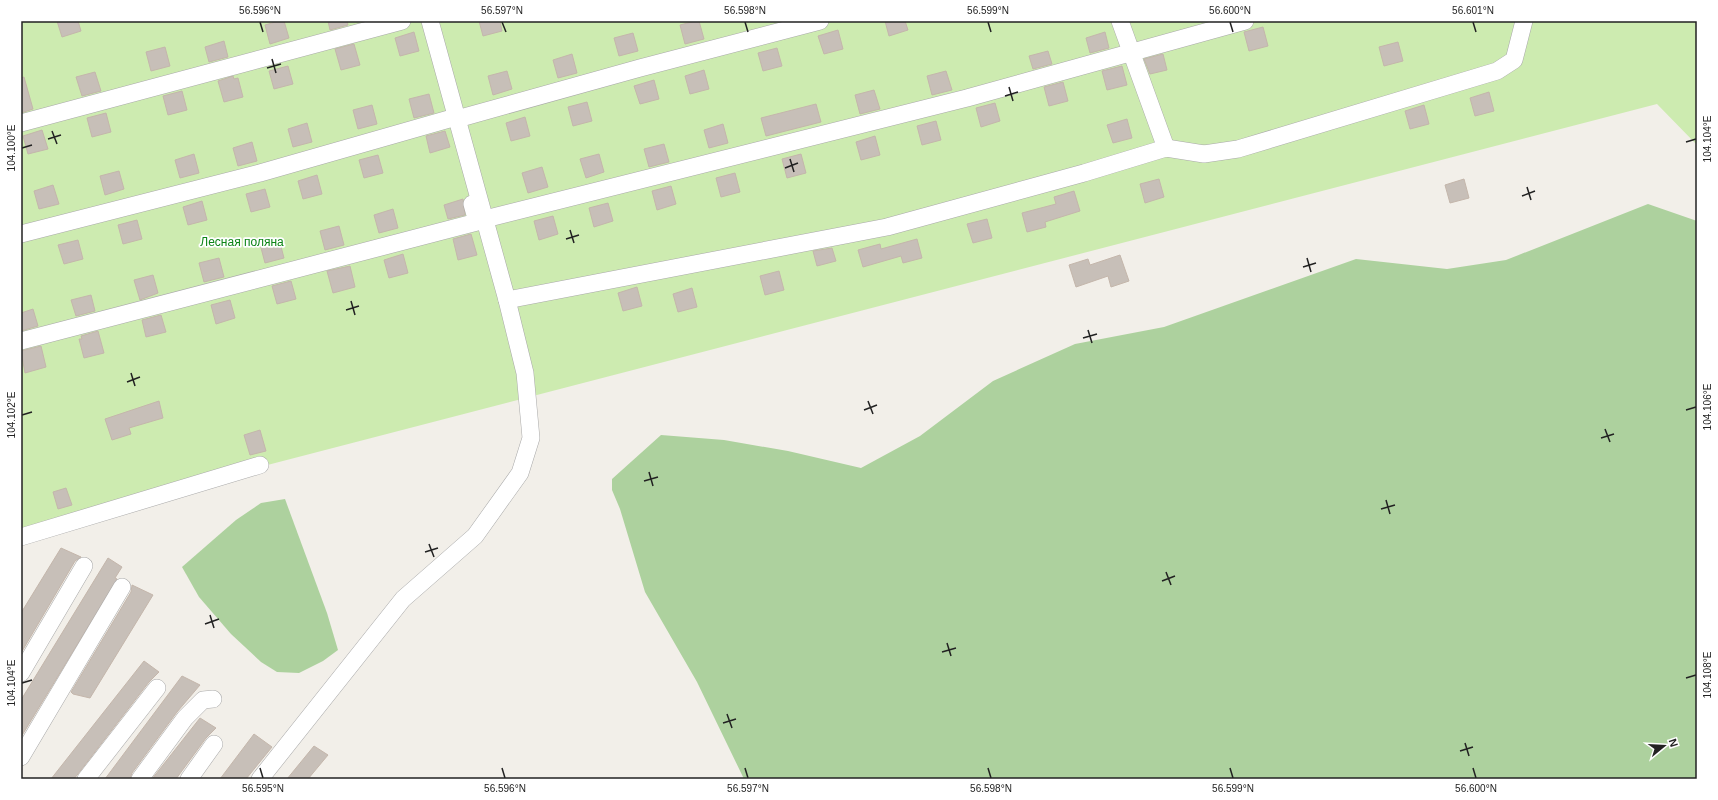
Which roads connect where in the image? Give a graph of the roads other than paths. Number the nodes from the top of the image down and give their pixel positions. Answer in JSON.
{"nodes":[{"id":1,"x":402,"y":21,"type":"edge"},
{"id":2,"x":422,"y":21,"type":"edge"},
{"id":3,"x":430,"y":21,"type":"edge"},
{"id":4,"x":820,"y":21,"type":"edge"},
{"id":5,"x":1120,"y":21,"type":"edge"},
{"id":6,"x":1245,"y":21,"type":"edge"},
{"id":7,"x":1524,"y":21,"type":"edge"},
{"id":8,"x":1130,"y":53,"type":"junction"},
{"id":9,"x":453,"y":119,"type":"junction"},
{"id":10,"x":21,"y":123,"type":"edge"},
{"id":11,"x":1166,"y":148,"type":"junction"},
{"id":12,"x":485,"y":219,"type":"junction"},
{"id":13,"x":21,"y":234,"type":"edge"},
{"id":14,"x":508,"y":300,"type":"junction"},
{"id":15,"x":21,"y":341,"type":"edge"},
{"id":16,"x":260,"y":465,"type":"dead end"},
{"id":17,"x":21,"y":537,"type":"edge"},
{"id":18,"x":84,"y":566,"type":"dead end"},
{"id":19,"x":122,"y":587,"type":"dead end"},
{"id":20,"x":21,"y":673,"type":"edge"},
{"id":21,"x":157,"y":688,"type":"dead end"},
{"id":22,"x":214,"y":699,"type":"dead end"},
{"id":23,"x":214,"y":744,"type":"dead end"},
{"id":24,"x":21,"y":757,"type":"edge"},
{"id":25,"x":86,"y":779,"type":"edge"},
{"id":26,"x":140,"y":779,"type":"edge"},
{"id":27,"x":189,"y":779,"type":"edge"},
{"id":28,"x":260,"y":779,"type":"edge"}],
"edges":[{"from":1,"to":10,"type":"street"},
{"from":2,"to":9,"type":"street"},
{"from":3,"to":9,"type":"street"},
{"from":4,"to":9,"type":"street"},
{"from":5,"to":8,"type":"street"},
{"from":6,"to":8,"type":"street"},
{"from":7,"to":11,"type":"street"},
{"from":8,"to":11,"type":"street"},
{"from":8,"to":12,"type":"street"},
{"from":9,"to":12,"type":"street"},
{"from":9,"to":13,"type":"street"},
{"from":9,"to":15,"type":"street"},
{"from":11,"to":14,"type":"street"},
{"from":12,"to":14,"type":"street"},
{"from":14,"to":28,"type":"street"},
{"from":16,"to":17,"type":"street"},
{"from":18,"to":20,"type":"street"},
{"from":19,"to":24,"type":"street"},
{"from":21,"to":25,"type":"street"},
{"from":22,"to":26,"type":"street"},
{"from":23,"to":27,"type":"street"}]}
